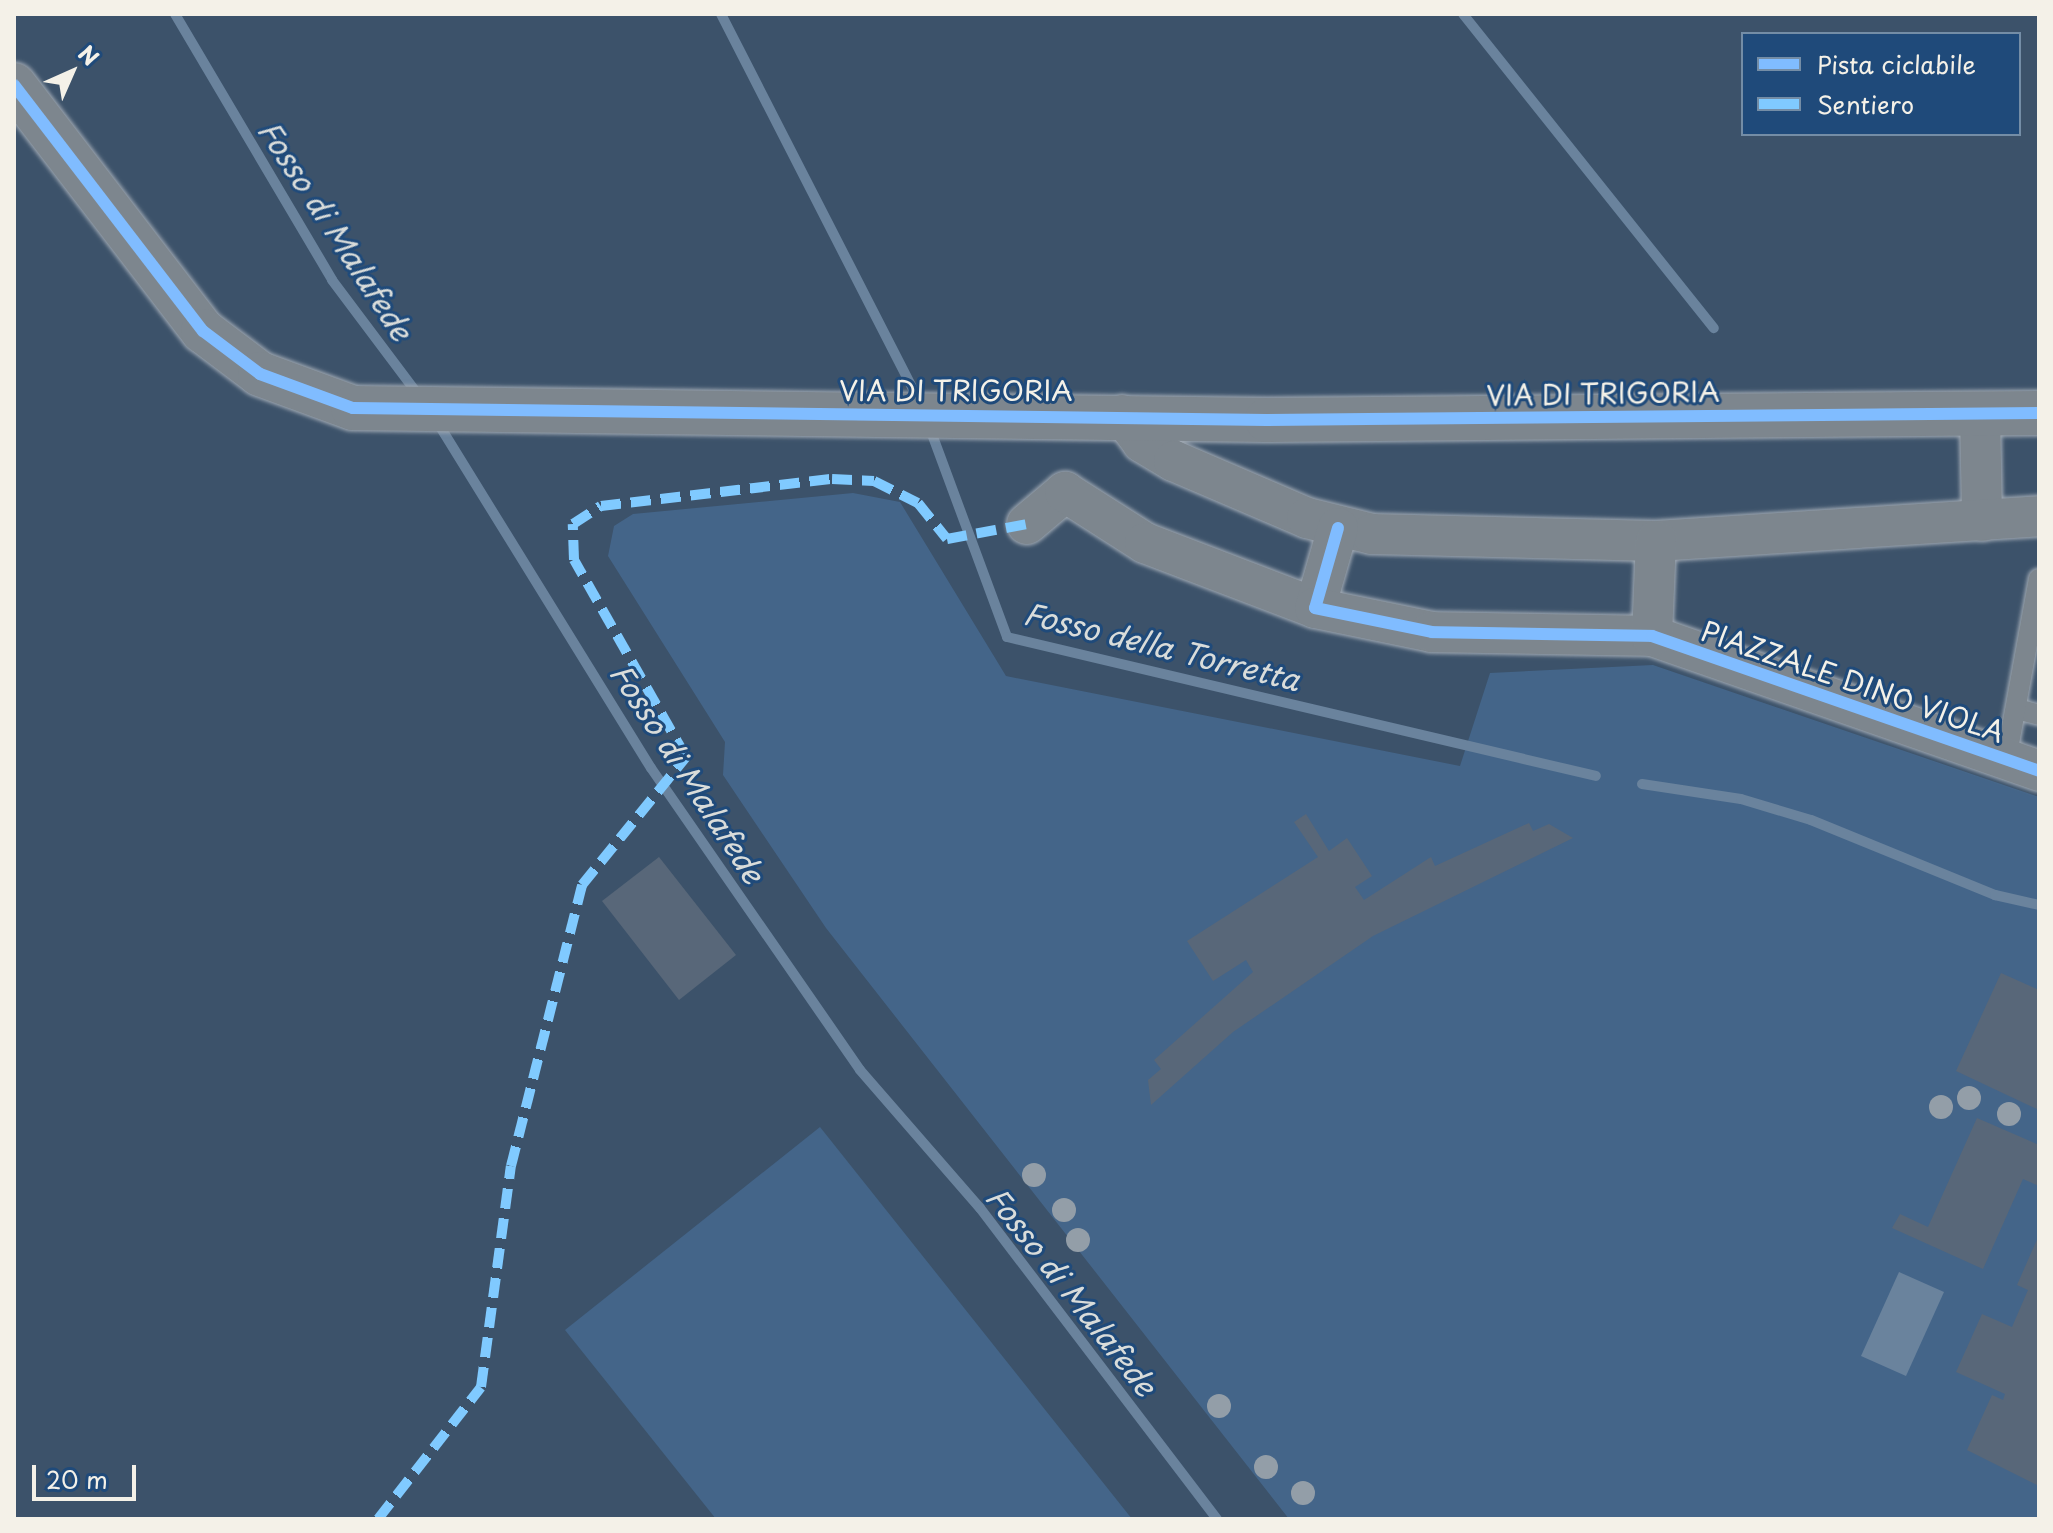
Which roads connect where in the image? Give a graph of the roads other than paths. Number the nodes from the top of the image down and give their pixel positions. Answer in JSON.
{"nodes":[{"id":1,"x":14,"y":85,"type":"edge"},
{"id":2,"x":1980,"y":413,"type":"junction"},
{"id":3,"x":2039,"y":413,"type":"edge"},
{"id":4,"x":1122,"y":415,"type":"junction"},
{"id":5,"x":2039,"y":516,"type":"edge"},
{"id":6,"x":1982,"y":521,"type":"junction"},
{"id":7,"x":1027,"y":524,"type":"dead end"},
{"id":8,"x":1338,"y":528,"type":"junction"},
{"id":9,"x":1656,"y":541,"type":"junction"},
{"id":10,"x":2039,"y":579,"type":"edge"},
{"id":11,"x":1315,"y":608,"type":"junction"},
{"id":12,"x":2036,"y":618,"type":"edge"},
{"id":13,"x":1652,"y":636,"type":"junction"},
{"id":14,"x":2017,"y":709,"type":"junction"},
{"id":15,"x":2039,"y":715,"type":"edge"},
{"id":16,"x":2022,"y":766,"type":"edge"}],
"edges":[{"from":1,"to":4,"type":"street","name":"VIA DI TRIGORIA"},
{"from":2,"to":3,"type":"street","name":"VIA DI TRIGORIA"},
{"from":2,"to":4,"type":"street","name":"VIA DI TRIGORIA"},
{"from":2,"to":6,"type":"street"},
{"from":4,"to":8,"type":"street"},
{"from":5,"to":6,"type":"street"},
{"from":6,"to":9,"type":"street"},
{"from":7,"to":11,"type":"street","name":"PIAZZALE DINO VIOLA"},
{"from":8,"to":9,"type":"street"},
{"from":8,"to":11,"type":"street"},
{"from":9,"to":13,"type":"street"},
{"from":10,"to":12,"type":"lane","name":"PIAZZALE DINO VIOLA"},
{"from":11,"to":13,"type":"street","name":"PIAZZALE DINO VIOLA"},
{"from":12,"to":14,"type":"lane","name":"PIAZZALE DINO VIOLA"},
{"from":13,"to":16,"type":"street","name":"PIAZZALE DINO VIOLA"},
{"from":14,"to":15,"type":"lane","name":"PIAZZALE DINO VIOLA"},
{"from":14,"to":16,"type":"lane","name":"PIAZZALE DINO VIOLA"}]}
